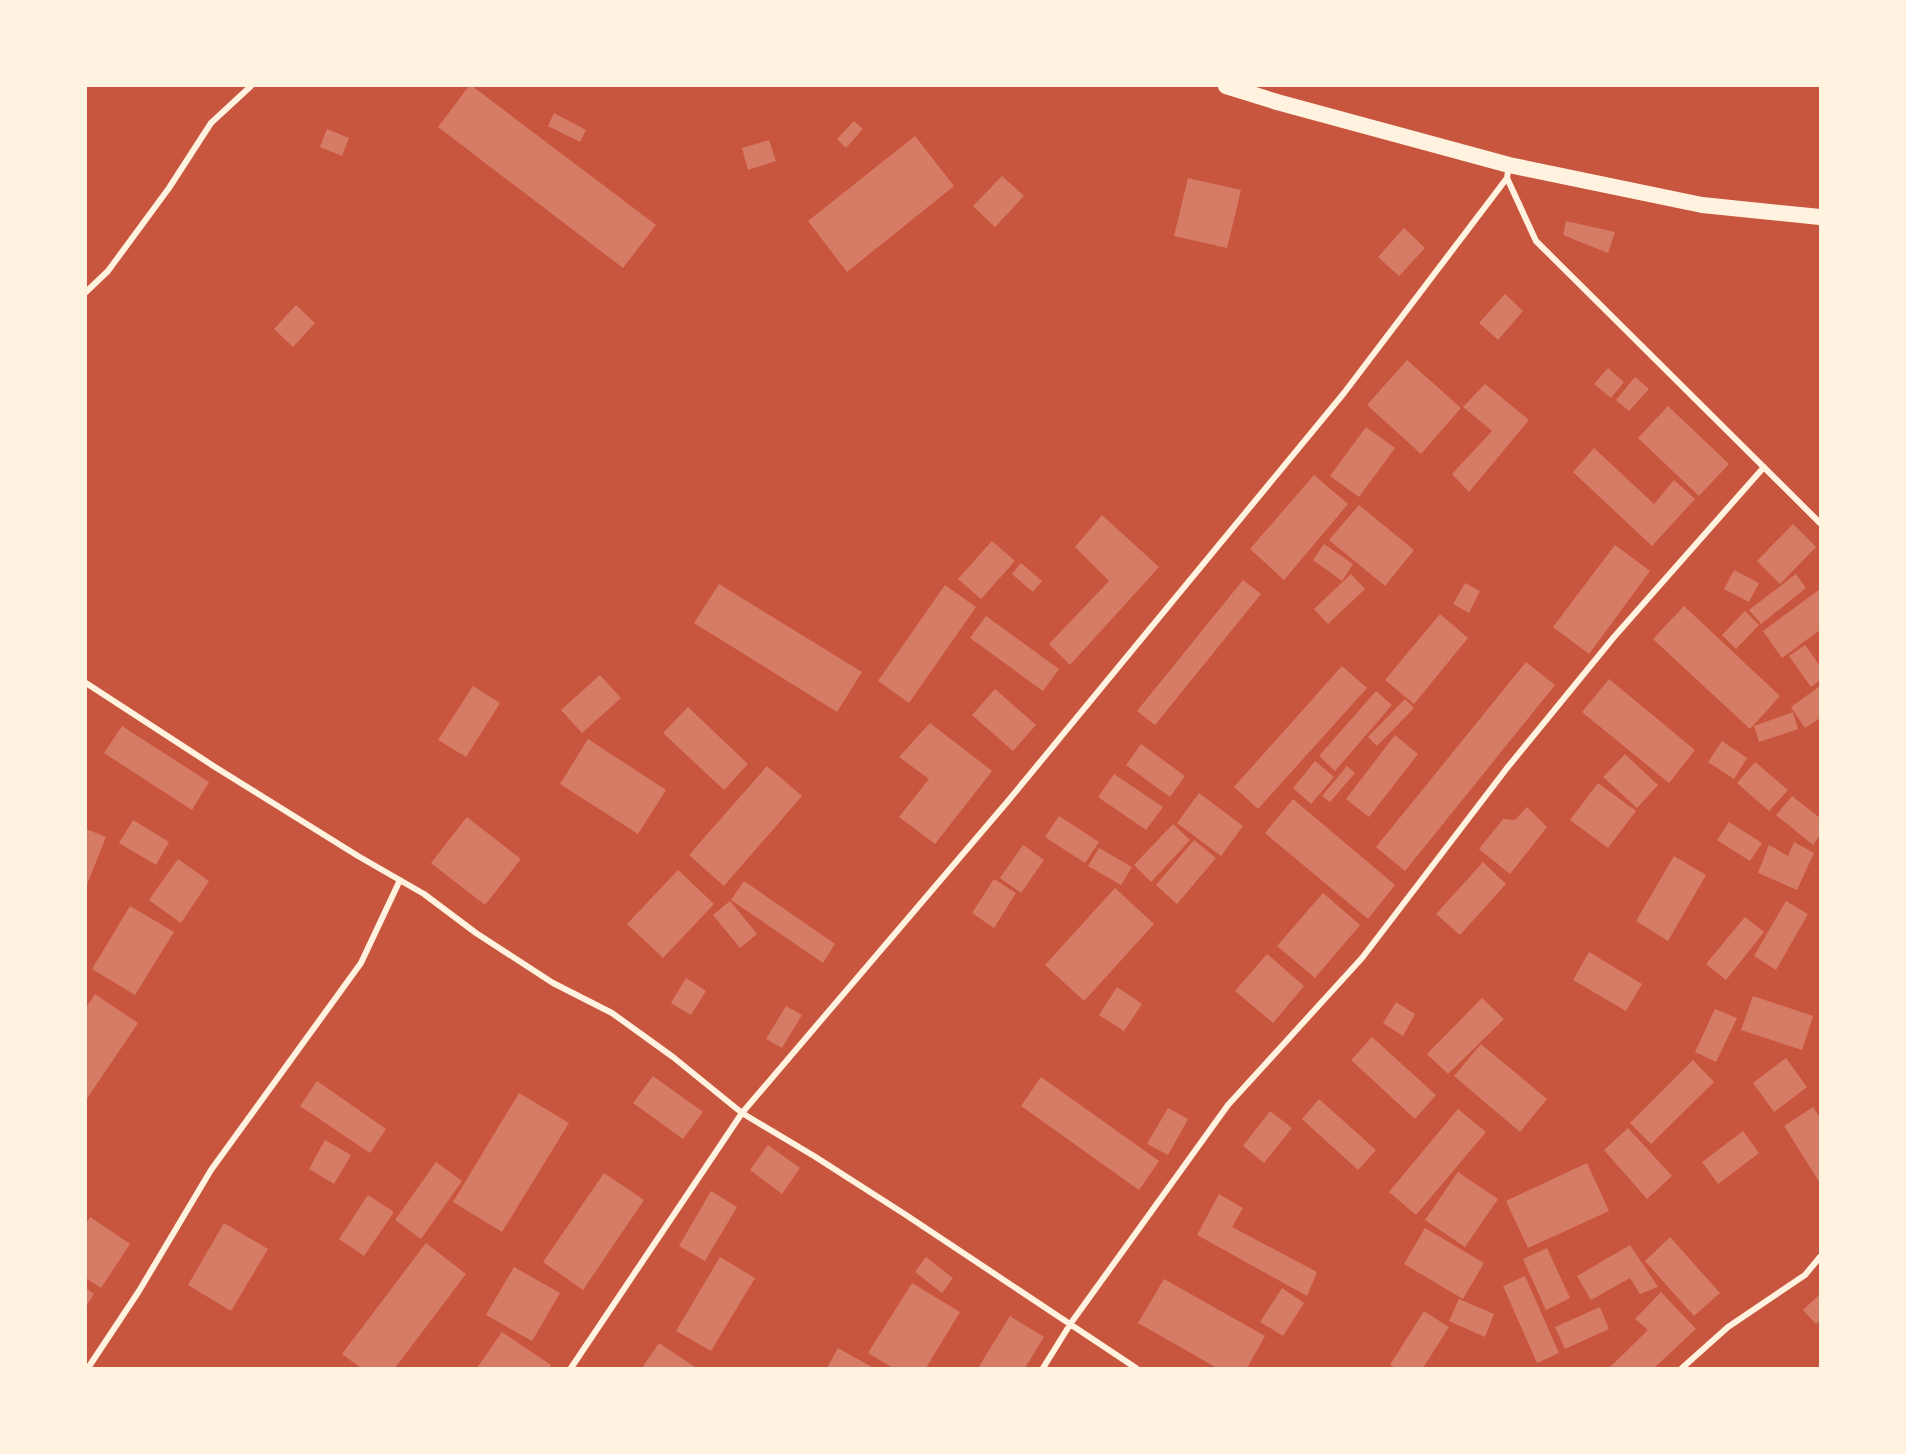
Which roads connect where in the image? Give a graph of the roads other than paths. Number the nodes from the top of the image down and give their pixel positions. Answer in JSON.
{"nodes":[{"id":1,"x":251,"y":86,"type":"edge"},
{"id":2,"x":1226,"y":86,"type":"edge"},
{"id":3,"x":1508,"y":171,"type":"junction"},
{"id":4,"x":1821,"y":218,"type":"edge"},
{"id":5,"x":86,"y":292,"type":"edge"},
{"id":6,"x":1764,"y":467,"type":"junction"},
{"id":7,"x":1821,"y":523,"type":"edge"},
{"id":8,"x":86,"y":683,"type":"edge"},
{"id":9,"x":400,"y":880,"type":"junction"},
{"id":10,"x":742,"y":1113,"type":"junction"},
{"id":11,"x":1821,"y":1257,"type":"edge"},
{"id":12,"x":1071,"y":1323,"type":"junction"},
{"id":13,"x":88,"y":1368,"type":"edge"},
{"id":14,"x":571,"y":1368,"type":"edge"},
{"id":15,"x":1043,"y":1368,"type":"edge"},
{"id":16,"x":1136,"y":1368,"type":"edge"},
{"id":17,"x":1682,"y":1368,"type":"edge"}],
"edges":[{"from":1,"to":5,"type":"street"},
{"from":2,"to":3,"type":"highway"},
{"from":3,"to":4,"type":"highway"},
{"from":3,"to":6,"type":"street"},
{"from":3,"to":10,"type":"street"},
{"from":6,"to":7,"type":"street"},
{"from":6,"to":12,"type":"street"},
{"from":8,"to":9,"type":"street"},
{"from":9,"to":10,"type":"street"},
{"from":9,"to":13,"type":"street"},
{"from":10,"to":12,"type":"street"},
{"from":10,"to":14,"type":"street"},
{"from":11,"to":17,"type":"street"},
{"from":12,"to":15,"type":"street"},
{"from":12,"to":16,"type":"street"}]}
